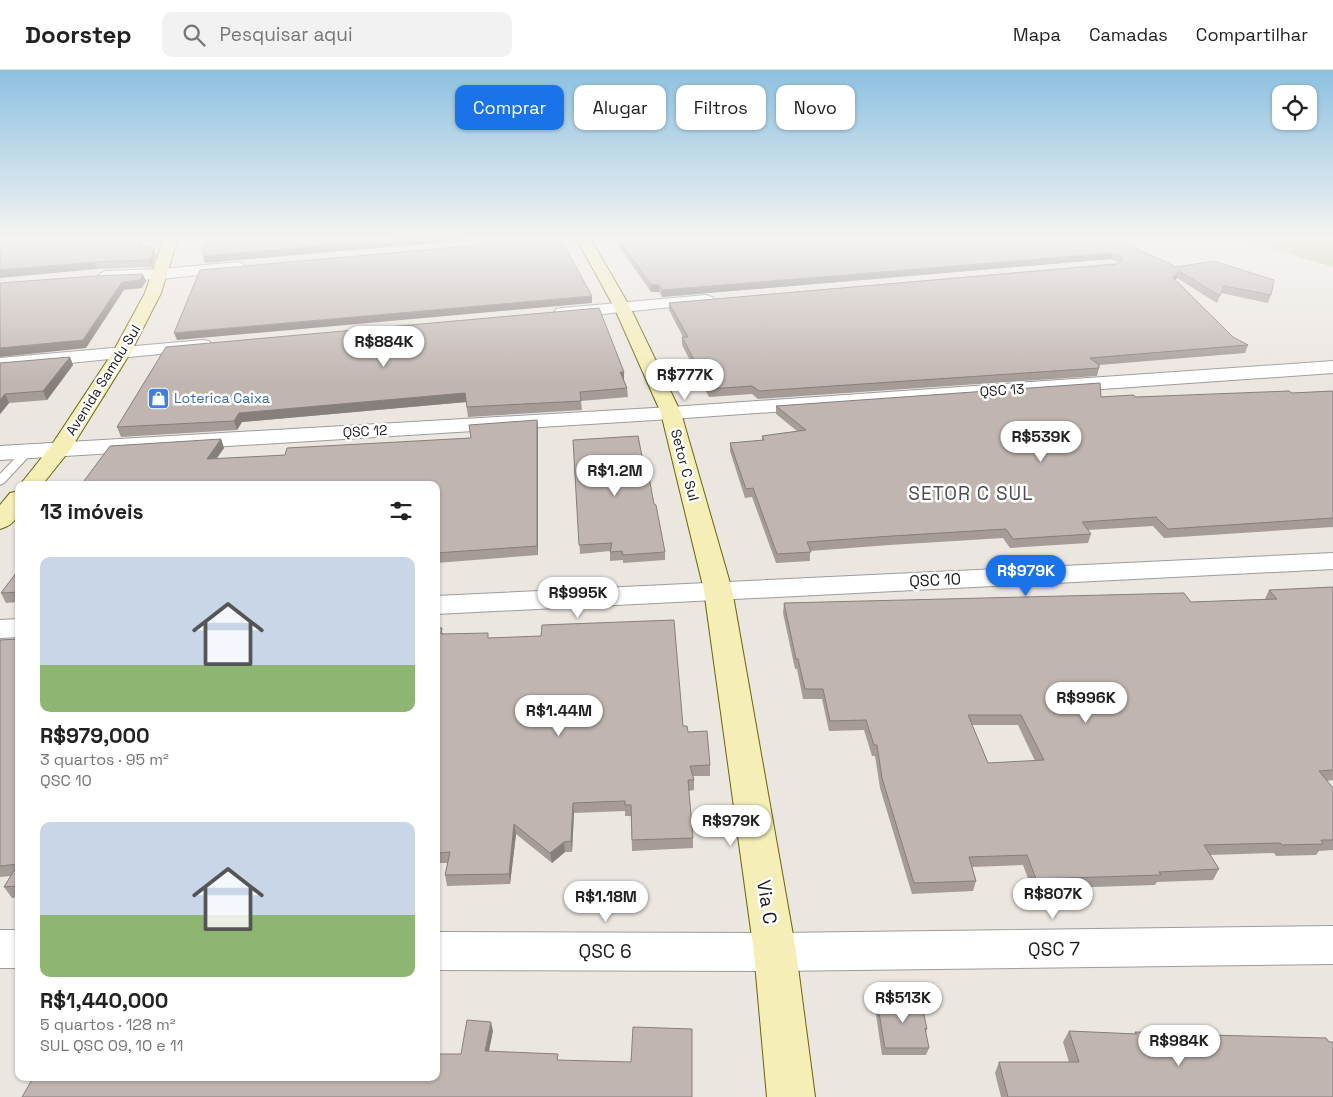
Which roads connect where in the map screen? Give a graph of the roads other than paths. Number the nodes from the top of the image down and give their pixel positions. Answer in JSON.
{"nodes":[{"id":1,"x":156,"y":286,"type":"edge"},
{"id":2,"x":610,"y":286,"type":"edge"},
{"id":3,"x":720,"y":299,"type":"edge"},
{"id":4,"x":622,"y":307,"type":"junction"},
{"id":5,"x":544,"y":314,"type":"edge"},
{"id":6,"x":220,"y":344,"type":"edge"},
{"id":7,"x":122,"y":352,"type":"junction"},
{"id":8,"x":0,"y":364,"type":"edge"},
{"id":9,"x":1333,"y":367,"type":"edge"},
{"id":10,"x":671,"y":413,"type":"junction"},
{"id":11,"x":59,"y":450,"type":"junction"},
{"id":12,"x":28,"y":451,"type":"junction"},
{"id":13,"x":0,"y":453,"type":"edge"},
{"id":14,"x":0,"y":481,"type":"edge"},
{"id":15,"x":33,"y":481,"type":"edge"},
{"id":16,"x":15,"y":503,"type":"edge"},
{"id":17,"x":0,"y":521,"type":"edge"},
{"id":18,"x":1333,"y":561,"type":"edge"},
{"id":19,"x":718,"y":590,"type":"junction"},
{"id":20,"x":440,"y":605,"type":"edge"},
{"id":21,"x":15,"y":628,"type":"edge"},
{"id":22,"x":0,"y":629,"type":"edge"},
{"id":23,"x":1333,"y":945,"type":"edge"},
{"id":24,"x":0,"y":949,"type":"edge"},
{"id":25,"x":15,"y":949,"type":"edge"},
{"id":26,"x":440,"y":951,"type":"edge"},
{"id":27,"x":775,"y":952,"type":"junction"},
{"id":28,"x":791,"y":1097,"type":"edge"}],
"edges":[{"from":1,"to":7,"type":"street","name":"Avenida Samdu Sul"},
{"from":2,"to":4,"type":"street","name":"Setor C Sul"},
{"from":3,"to":4,"type":"street"},
{"from":4,"to":5,"type":"street"},
{"from":4,"to":10,"type":"street","name":"Setor C Sul"},
{"from":6,"to":7,"type":"street"},
{"from":7,"to":8,"type":"street"},
{"from":7,"to":11,"type":"street","name":"Avenida Samdu Sul"},
{"from":9,"to":10,"type":"street","name":"QSC 13"},
{"from":10,"to":11,"type":"street","name":"QSC 12"},
{"from":10,"to":19,"type":"street","name":"Setor C Sul"},
{"from":11,"to":12,"type":"street","name":"QSC 12"},
{"from":11,"to":15,"type":"street","name":"Avenida Samdu Sul"},
{"from":12,"to":13,"type":"street","name":"QSC 12"},
{"from":12,"to":14,"type":"lane"},
{"from":16,"to":17,"type":"street"},
{"from":18,"to":19,"type":"street","name":"QSC 10"},
{"from":19,"to":20,"type":"street","name":"QSC 10"},
{"from":19,"to":27,"type":"street","name":"Via C"},
{"from":21,"to":22,"type":"street"},
{"from":23,"to":27,"type":"street","name":"QSC 7"},
{"from":24,"to":25,"type":"street"},
{"from":26,"to":27,"type":"street","name":"QSC 6"},
{"from":27,"to":28,"type":"street","name":"Via C"}]}
